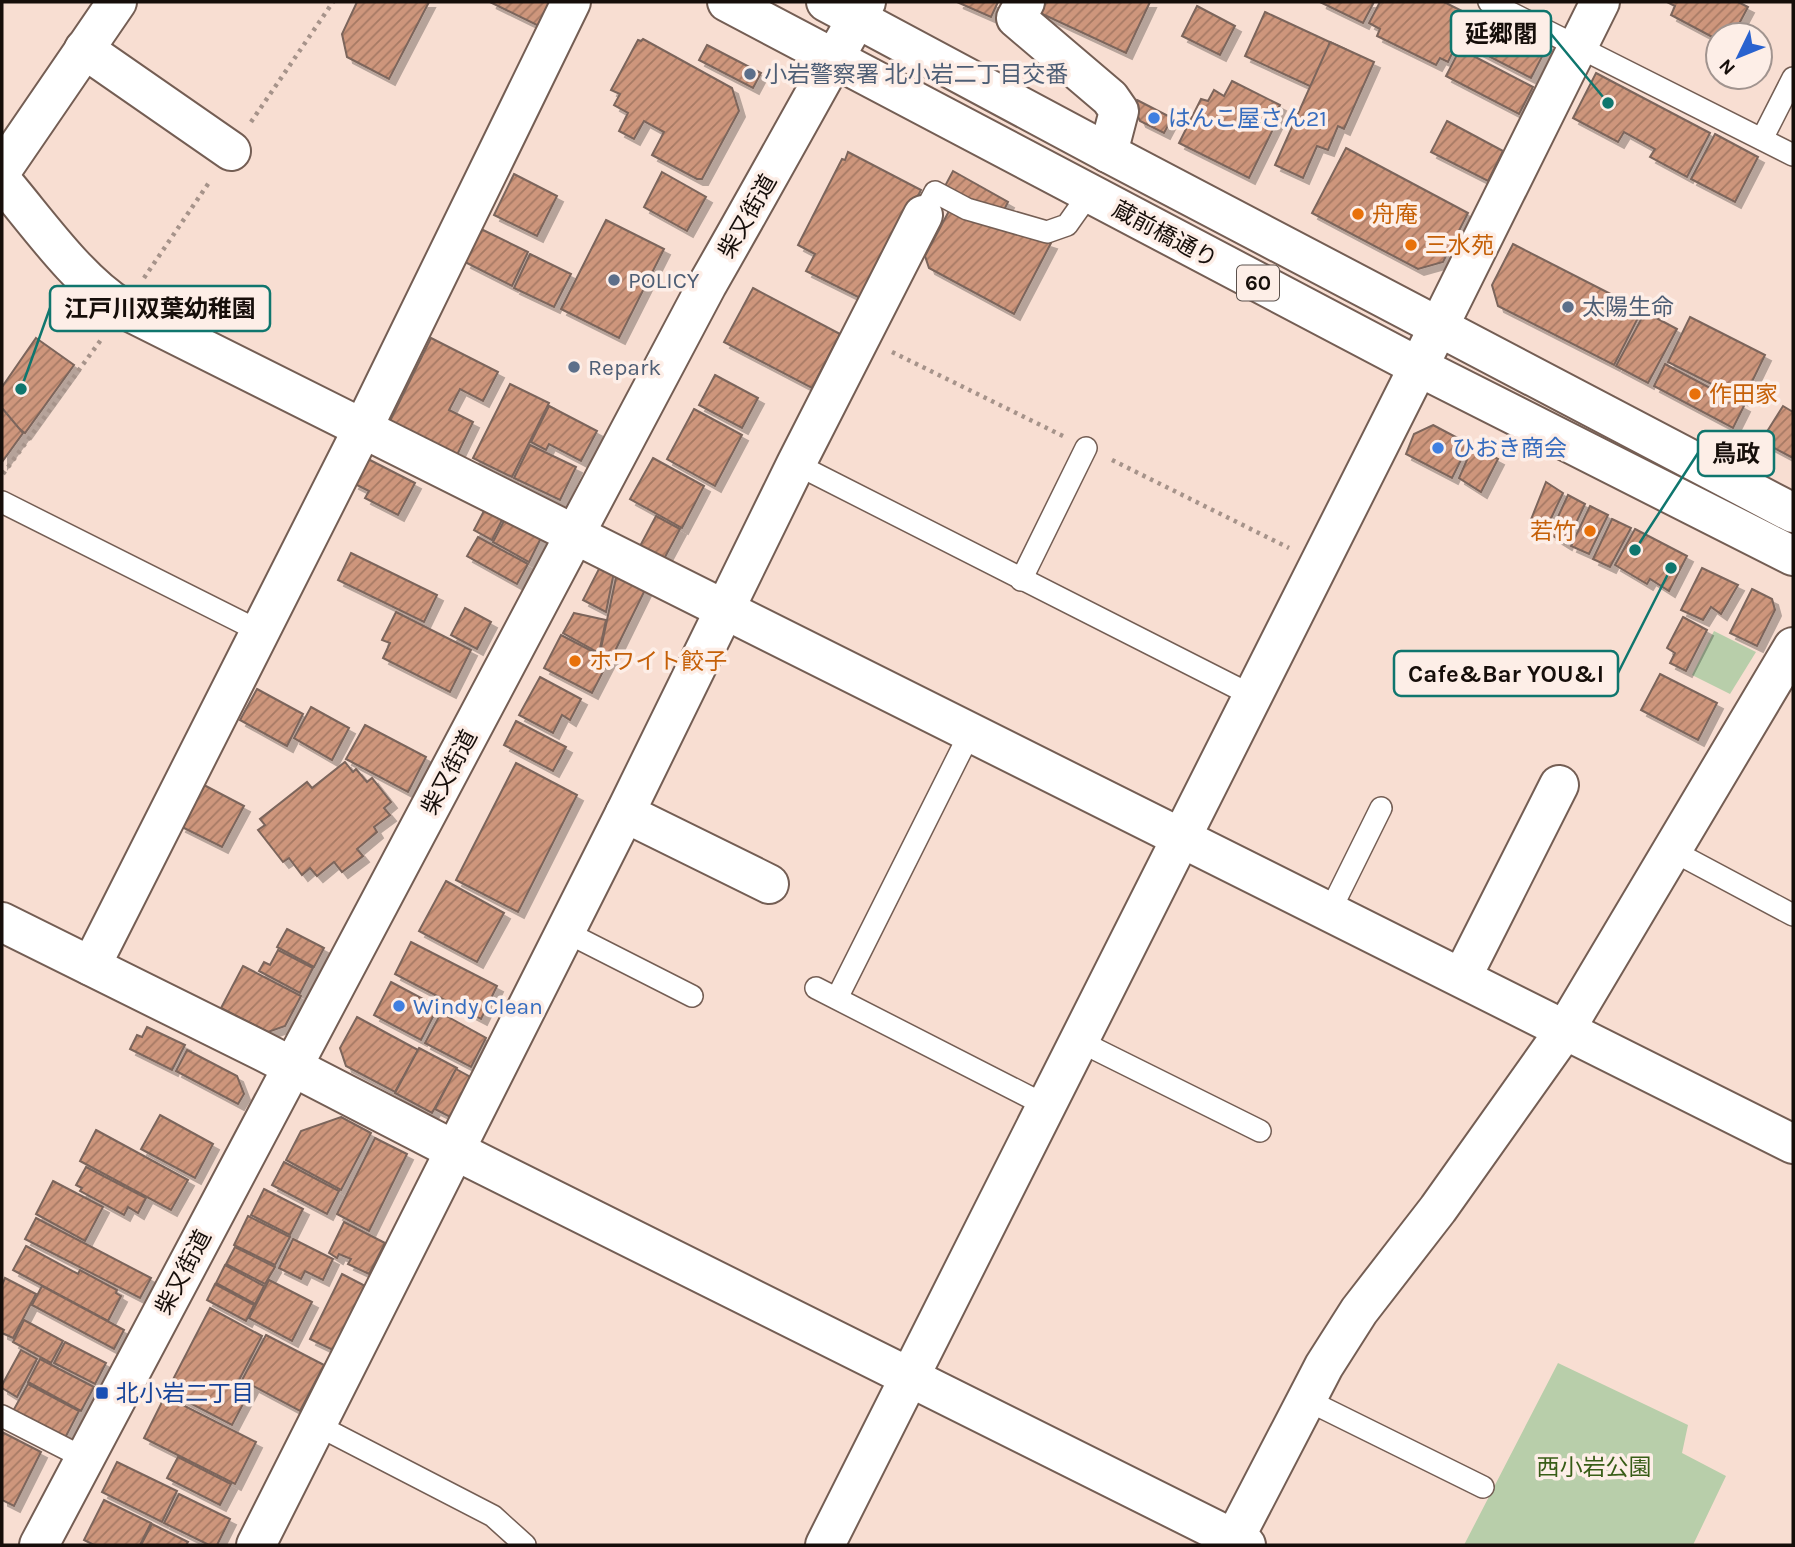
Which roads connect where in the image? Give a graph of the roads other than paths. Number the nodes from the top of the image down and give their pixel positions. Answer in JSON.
{"nodes":[{"id":1,"x":117,"y":2,"type":"edge"},
{"id":2,"x":571,"y":2,"type":"edge"},
{"id":3,"x":727,"y":2,"type":"edge"},
{"id":4,"x":1025,"y":2,"type":"edge"},
{"id":5,"x":1489,"y":2,"type":"edge"},
{"id":6,"x":1600,"y":2,"type":"edge"},
{"id":7,"x":850,"y":7,"type":"edge"},
{"id":8,"x":1578,"y":46,"type":"junction"},
{"id":9,"x":84,"y":49,"type":"junction"},
{"id":10,"x":834,"y":57,"type":"junction"},
{"id":11,"x":1793,"y":78,"type":"edge"},
{"id":12,"x":1762,"y":139,"type":"junction"},
{"id":13,"x":231,"y":151,"type":"road end"},
{"id":14,"x":1108,"y":153,"type":"junction"},
{"id":15,"x":1793,"y":155,"type":"edge"},
{"id":16,"x":2,"y":170,"type":"edge"},
{"id":17,"x":2,"y":181,"type":"edge"},
{"id":18,"x":1089,"y":194,"type":"junction"},
{"id":19,"x":923,"y":215,"type":"joint"},
{"id":20,"x":1439,"y":326,"type":"junction"},
{"id":21,"x":1418,"y":366,"type":"junction"},
{"id":22,"x":363,"y":428,"type":"junction"},
{"id":23,"x":1086,"y":448,"type":"dead end"},
{"id":24,"x":796,"y":464,"type":"junction"},
{"id":25,"x":2,"y":502,"type":"edge"},
{"id":26,"x":1793,"y":513,"type":"edge"},
{"id":27,"x":575,"y":534,"type":"junction"},
{"id":28,"x":1793,"y":556,"type":"edge"},
{"id":29,"x":1021,"y":580,"type":"junction"},
{"id":30,"x":725,"y":608,"type":"junction"},
{"id":31,"x":259,"y":631,"type":"junction"},
{"id":32,"x":1793,"y":647,"type":"edge"},
{"id":33,"x":1251,"y":695,"type":"junction"},
{"id":34,"x":971,"y":731,"type":"junction"},
{"id":35,"x":1559,"y":785,"type":"dead end"},
{"id":36,"x":1381,"y":808,"type":"dead end"},
{"id":37,"x":625,"y":813,"type":"junction"},
{"id":38,"x":1180,"y":837,"type":"junction"},
{"id":39,"x":1673,"y":851,"type":"junction"},
{"id":40,"x":769,"y":884,"type":"dead end"},
{"id":41,"x":1330,"y":911,"type":"junction"},
{"id":42,"x":1793,"y":915,"type":"edge"},
{"id":43,"x":2,"y":922,"type":"edge"},
{"id":44,"x":564,"y":931,"type":"junction"},
{"id":45,"x":91,"y":966,"type":"junction"},
{"id":46,"x":1462,"y":977,"type":"junction"},
{"id":47,"x":816,"y":988,"type":"dead end"},
{"id":48,"x":692,"y":996,"type":"dead end"},
{"id":49,"x":837,"y":998,"type":"junction"},
{"id":50,"x":1565,"y":1030,"type":"junction"},
{"id":51,"x":1079,"y":1039,"type":"junction"},
{"id":52,"x":293,"y":1067,"type":"junction"},
{"id":53,"x":1047,"y":1106,"type":"junction"},
{"id":54,"x":1260,"y":1131,"type":"dead end"},
{"id":55,"x":1793,"y":1144,"type":"edge"},
{"id":56,"x":454,"y":1150,"type":"junction"},
{"id":57,"x":909,"y":1377,"type":"junction"},
{"id":58,"x":1305,"y":1399,"type":"junction"},
{"id":59,"x":2,"y":1416,"type":"edge"},
{"id":60,"x":317,"y":1425,"type":"junction"},
{"id":61,"x":84,"y":1458,"type":"junction"},
{"id":62,"x":1483,"y":1487,"type":"dead end"},
{"id":63,"x":1237,"y":1543,"type":"edge"},
{"id":64,"x":39,"y":1545,"type":"edge"},
{"id":65,"x":256,"y":1545,"type":"edge"},
{"id":66,"x":525,"y":1545,"type":"edge"},
{"id":67,"x":825,"y":1545,"type":"edge"}],
"edges":[{"from":1,"to":9,"type":"street"},
{"from":2,"to":22,"type":"street"},
{"from":3,"to":10,"type":"street","name":"蔵前橋通り","number":"60"},
{"from":4,"to":14,"type":"street"},
{"from":5,"to":8,"type":"lane"},
{"from":6,"to":8,"type":"street"},
{"from":7,"to":10,"type":"street","name":"柴又街道"},
{"from":7,"to":14,"type":"street","name":"蔵前橋通り","number":"60"},
{"from":8,"to":12,"type":"lane"},
{"from":8,"to":20,"type":"street"},
{"from":9,"to":13,"type":"street"},
{"from":9,"to":16,"type":"street"},
{"from":10,"to":18,"type":"street","name":"蔵前橋通り","number":"60"},
{"from":10,"to":27,"type":"street","name":"柴又街道"},
{"from":11,"to":12,"type":"lane"},
{"from":12,"to":15,"type":"lane"},
{"from":14,"to":20,"type":"street","name":"蔵前橋通り","number":"60"},
{"from":17,"to":22,"type":"street"},
{"from":18,"to":19,"type":"lane"},
{"from":18,"to":21,"type":"street","name":"蔵前橋通り","number":"60"},
{"from":19,"to":24,"type":"street"},
{"from":20,"to":21,"type":"street"},
{"from":20,"to":26,"type":"street","name":"蔵前橋通り","number":"60"},
{"from":21,"to":28,"type":"street","name":"蔵前橋通り","number":"60"},
{"from":21,"to":33,"type":"street"},
{"from":22,"to":27,"type":"street"},
{"from":22,"to":31,"type":"street"},
{"from":23,"to":29,"type":"lane"},
{"from":24,"to":29,"type":"lane"},
{"from":24,"to":30,"type":"street"},
{"from":25,"to":31,"type":"lane"},
{"from":27,"to":30,"type":"street"},
{"from":27,"to":52,"type":"street","name":"柴又街道"},
{"from":29,"to":33,"type":"lane"},
{"from":30,"to":34,"type":"street"},
{"from":30,"to":37,"type":"street"},
{"from":31,"to":45,"type":"street"},
{"from":32,"to":39,"type":"street"},
{"from":33,"to":38,"type":"street"},
{"from":34,"to":38,"type":"street"},
{"from":34,"to":49,"type":"lane"},
{"from":35,"to":46,"type":"street"},
{"from":36,"to":41,"type":"lane"},
{"from":37,"to":40,"type":"street"},
{"from":37,"to":44,"type":"street"},
{"from":38,"to":41,"type":"street"},
{"from":38,"to":51,"type":"street"},
{"from":39,"to":42,"type":"lane"},
{"from":39,"to":50,"type":"street"},
{"from":41,"to":46,"type":"street"},
{"from":43,"to":45,"type":"street"},
{"from":44,"to":48,"type":"lane"},
{"from":44,"to":56,"type":"street"},
{"from":45,"to":52,"type":"street"},
{"from":46,"to":50,"type":"street"},
{"from":47,"to":49,"type":"lane"},
{"from":49,"to":53,"type":"lane"},
{"from":50,"to":55,"type":"street"},
{"from":50,"to":58,"type":"street"},
{"from":51,"to":53,"type":"street"},
{"from":51,"to":54,"type":"lane"},
{"from":52,"to":56,"type":"street"},
{"from":52,"to":61,"type":"street","name":"柴又街道"},
{"from":53,"to":57,"type":"street"},
{"from":56,"to":57,"type":"street"},
{"from":56,"to":60,"type":"street"},
{"from":57,"to":63,"type":"street"},
{"from":57,"to":67,"type":"street"},
{"from":58,"to":62,"type":"lane"},
{"from":58,"to":63,"type":"street"},
{"from":59,"to":61,"type":"lane"},
{"from":60,"to":65,"type":"street"},
{"from":60,"to":66,"type":"lane"},
{"from":61,"to":64,"type":"street","name":"柴又街道"}]}
